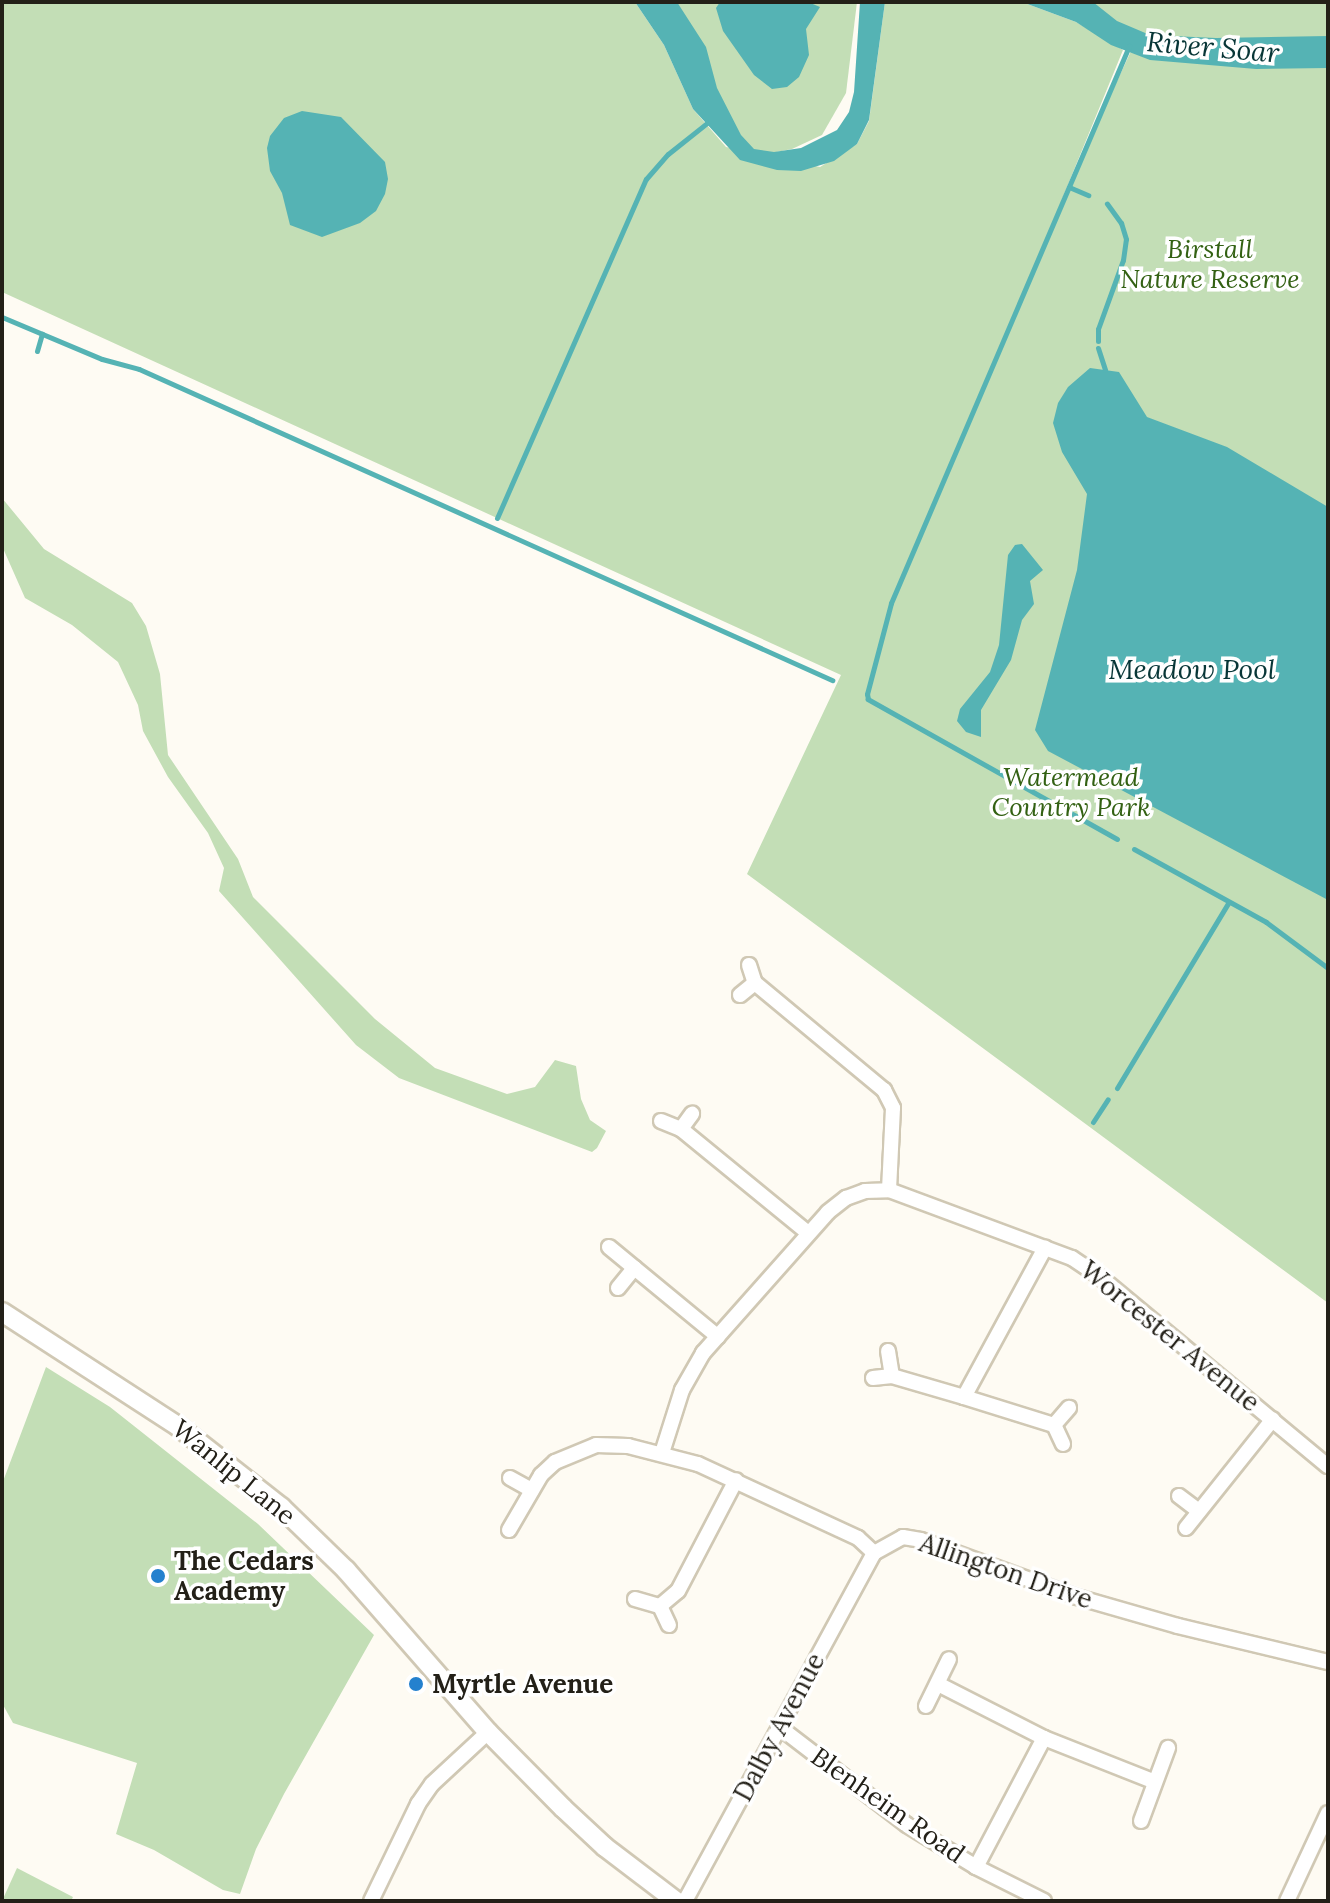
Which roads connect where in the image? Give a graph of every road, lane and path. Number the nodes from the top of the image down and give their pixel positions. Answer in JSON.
{"nodes":[{"id":1,"x":749,"y":965,"type":"dead end"},
{"id":2,"x":755,"y":983,"type":"junction"},
{"id":3,"x":740,"y":995,"type":"dead end"},
{"id":4,"x":692,"y":1114,"type":"dead end"},
{"id":5,"x":661,"y":1121,"type":"dead end"},
{"id":6,"x":681,"y":1129,"type":"junction"},
{"id":7,"x":889,"y":1190,"type":"junction"},
{"id":8,"x":808,"y":1233,"type":"junction"},
{"id":9,"x":609,"y":1247,"type":"dead end"},
{"id":10,"x":1045,"y":1248,"type":"junction"},
{"id":11,"x":634,"y":1268,"type":"junction"},
{"id":12,"x":618,"y":1288,"type":"dead end"},
{"id":13,"x":2,"y":1312,"type":"edge"},
{"id":14,"x":718,"y":1337,"type":"junction"},
{"id":15,"x":888,"y":1351,"type":"dead end"},
{"id":16,"x":892,"y":1376,"type":"junction"},
{"id":17,"x":873,"y":1378,"type":"dead end"},
{"id":18,"x":964,"y":1397,"type":"junction"},
{"id":19,"x":1069,"y":1408,"type":"dead end"},
{"id":20,"x":1273,"y":1419,"type":"junction"},
{"id":21,"x":1054,"y":1425,"type":"junction"},
{"id":22,"x":1063,"y":1444,"type":"dead end"},
{"id":23,"x":662,"y":1453,"type":"junction"},
{"id":24,"x":1328,"y":1466,"type":"edge"},
{"id":25,"x":510,"y":1478,"type":"dead end"},
{"id":26,"x":736,"y":1480,"type":"junction"},
{"id":27,"x":532,"y":1490,"type":"junction"},
{"id":28,"x":1179,"y":1496,"type":"dead end"},
{"id":29,"x":1199,"y":1511,"type":"junction"},
{"id":30,"x":1186,"y":1528,"type":"dead end"},
{"id":31,"x":509,"y":1530,"type":"dead end"},
{"id":32,"x":874,"y":1553,"type":"junction"},
{"id":33,"x":635,"y":1599,"type":"dead end"},
{"id":34,"x":660,"y":1606,"type":"junction"},
{"id":35,"x":669,"y":1625,"type":"dead end"},
{"id":36,"x":949,"y":1659,"type":"dead end"},
{"id":37,"x":1328,"y":1662,"type":"edge"},
{"id":38,"x":938,"y":1684,"type":"junction"},
{"id":39,"x":926,"y":1706,"type":"dead end"},
{"id":40,"x":778,"y":1726,"type":"junction"},
{"id":41,"x":488,"y":1732,"type":"junction"},
{"id":42,"x":1044,"y":1738,"type":"junction"},
{"id":43,"x":1168,"y":1748,"type":"dead end"},
{"id":44,"x":1155,"y":1782,"type":"junction"},
{"id":45,"x":1328,"y":1813,"type":"edge"},
{"id":46,"x":1141,"y":1821,"type":"dead end"},
{"id":47,"x":976,"y":1867,"type":"junction"},
{"id":48,"x":371,"y":1901,"type":"edge"},
{"id":49,"x":676,"y":1901,"type":"edge"},
{"id":50,"x":685,"y":1901,"type":"edge"},
{"id":51,"x":1044,"y":1901,"type":"edge"},
{"id":52,"x":1287,"y":1901,"type":"edge"}],
"edges":[{"from":1,"to":2,"type":"street"},
{"from":2,"to":3,"type":"street"},
{"from":2,"to":7,"type":"street"},
{"from":4,"to":6,"type":"street"},
{"from":5,"to":6,"type":"street"},
{"from":6,"to":8,"type":"street"},
{"from":7,"to":8,"type":"street","name":"Worcester Avenue"},
{"from":7,"to":10,"type":"street","name":"Worcester Avenue"},
{"from":8,"to":14,"type":"street","name":"Worcester Avenue"},
{"from":9,"to":11,"type":"street"},
{"from":10,"to":18,"type":"street"},
{"from":10,"to":20,"type":"street","name":"Worcester Avenue"},
{"from":11,"to":12,"type":"street"},
{"from":11,"to":14,"type":"street"},
{"from":13,"to":41,"type":"street","name":"Wanlip Lane"},
{"from":14,"to":23,"type":"street","name":"Worcester Avenue"},
{"from":15,"to":16,"type":"street"},
{"from":16,"to":17,"type":"street"},
{"from":16,"to":18,"type":"street"},
{"from":18,"to":21,"type":"street"},
{"from":19,"to":21,"type":"street"},
{"from":20,"to":24,"type":"street","name":"Worcester Avenue"},
{"from":20,"to":29,"type":"street"},
{"from":21,"to":22,"type":"street"},
{"from":23,"to":26,"type":"street"},
{"from":23,"to":27,"type":"street"},
{"from":25,"to":27,"type":"street"},
{"from":26,"to":32,"type":"street"},
{"from":26,"to":34,"type":"street"},
{"from":27,"to":31,"type":"street"},
{"from":28,"to":29,"type":"street"},
{"from":29,"to":30,"type":"street"},
{"from":32,"to":37,"type":"street","name":"Allington Drive"},
{"from":32,"to":40,"type":"street","name":"Dalby Avenue"},
{"from":33,"to":34,"type":"street"},
{"from":34,"to":35,"type":"street"},
{"from":36,"to":38,"type":"street"},
{"from":38,"to":39,"type":"street"},
{"from":38,"to":42,"type":"street"},
{"from":40,"to":47,"type":"street","name":"Blenheim Road"},
{"from":40,"to":50,"type":"street","name":"Dalby Avenue"},
{"from":41,"to":48,"type":"street"},
{"from":41,"to":49,"type":"street","name":"Wanlip Lane"},
{"from":42,"to":44,"type":"street"},
{"from":42,"to":47,"type":"street"},
{"from":43,"to":44,"type":"street"},
{"from":44,"to":46,"type":"street"},
{"from":45,"to":52,"type":"street"},
{"from":47,"to":51,"type":"street","name":"Blenheim Road"}]}
